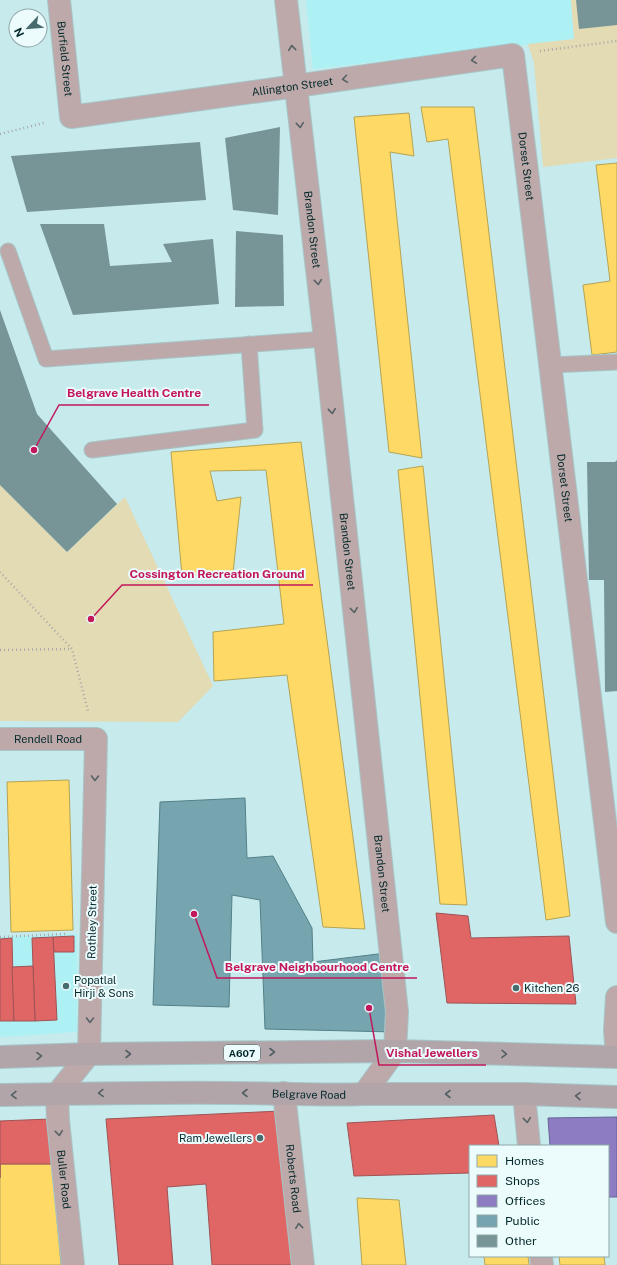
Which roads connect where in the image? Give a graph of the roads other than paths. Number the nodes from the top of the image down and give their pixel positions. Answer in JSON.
{"nodes":[{"id":1,"x":59,"y":0,"type":"edge"},
{"id":2,"x":286,"y":0,"type":"edge"},
{"id":3,"x":513,"y":55,"type":"joint"},
{"id":4,"x":296,"y":86,"type":"junction"},
{"id":5,"x":71,"y":117,"type":"joint"},
{"id":6,"x":8,"y":251,"type":"dead end"},
{"id":7,"x":325,"y":339,"type":"junction"},
{"id":8,"x":249,"y":344,"type":"junction"},
{"id":9,"x":617,"y":362,"type":"edge"},
{"id":10,"x":551,"y":365,"type":"junction"},
{"id":11,"x":92,"y":450,"type":"dead end"},
{"id":12,"x":0,"y":739,"type":"edge"},
{"id":13,"x":96,"y":739,"type":"joint"},
{"id":14,"x":617,"y":922,"type":"edge"},
{"id":15,"x":617,"y":998,"type":"edge"},
{"id":16,"x":395,"y":1051,"type":"junction"},
{"id":17,"x":89,"y":1054,"type":"junction"},
{"id":18,"x":0,"y":1057,"type":"edge"},
{"id":19,"x":617,"y":1057,"type":"edge"},
{"id":20,"x":284,"y":1093,"type":"junction"},
{"id":21,"x":57,"y":1094,"type":"junction"},
{"id":22,"x":364,"y":1094,"type":"junction"},
{"id":23,"x":524,"y":1094,"type":"junction"},
{"id":24,"x":0,"y":1095,"type":"edge"},
{"id":25,"x":617,"y":1097,"type":"edge"},
{"id":26,"x":529,"y":1145,"type":"edge"},
{"id":27,"x":73,"y":1265,"type":"edge"},
{"id":28,"x":303,"y":1265,"type":"edge"}],
"edges":[{"from":1,"to":5,"type":"street","name":"Burfield Street"},
{"from":4,"to":2,"type":"street","name":"Brandon Street","one_way":true},
{"from":3,"to":4,"type":"street","name":"Allington Street","one_way":true},
{"from":3,"to":10,"type":"street","name":"Dorset Street"},
{"from":4,"to":5,"type":"street","name":"Allington Street"},
{"from":4,"to":7,"type":"street","name":"Brandon Street","one_way":true},
{"from":6,"to":8,"type":"lane"},
{"from":7,"to":8,"type":"lane"},
{"from":7,"to":16,"type":"street","name":"Brandon Street","one_way":true},
{"from":8,"to":11,"type":"lane"},
{"from":9,"to":10,"type":"lane"},
{"from":10,"to":14,"type":"street","name":"Dorset Street"},
{"from":12,"to":13,"type":"street","name":"Rendell Road"},
{"from":13,"to":17,"type":"street","name":"Rothley Street","one_way":true},
{"from":15,"to":19,"type":"street"},
{"from":17,"to":16,"type":"main road","number":"A607","one_way":true},
{"from":16,"to":19,"type":"main road","number":"A607","one_way":true},
{"from":16,"to":22,"type":"street"},
{"from":18,"to":17,"type":"main road","number":"A607","one_way":true},
{"from":17,"to":21,"type":"street"},
{"from":20,"to":21,"type":"main road","name":"Belgrave Road","one_way":true},
{"from":20,"to":22,"type":"main road","name":"Belgrave Road"},
{"from":28,"to":20,"type":"street","name":"Roberts Road","one_way":true},
{"from":21,"to":24,"type":"main road","name":"Belgrave Road","one_way":true},
{"from":21,"to":27,"type":"street","name":"Buller Road","one_way":true},
{"from":23,"to":22,"type":"main road","name":"Belgrave Road","one_way":true},
{"from":25,"to":23,"type":"main road","name":"Belgrave Road","one_way":true},
{"from":23,"to":26,"type":"street","one_way":true}]}
